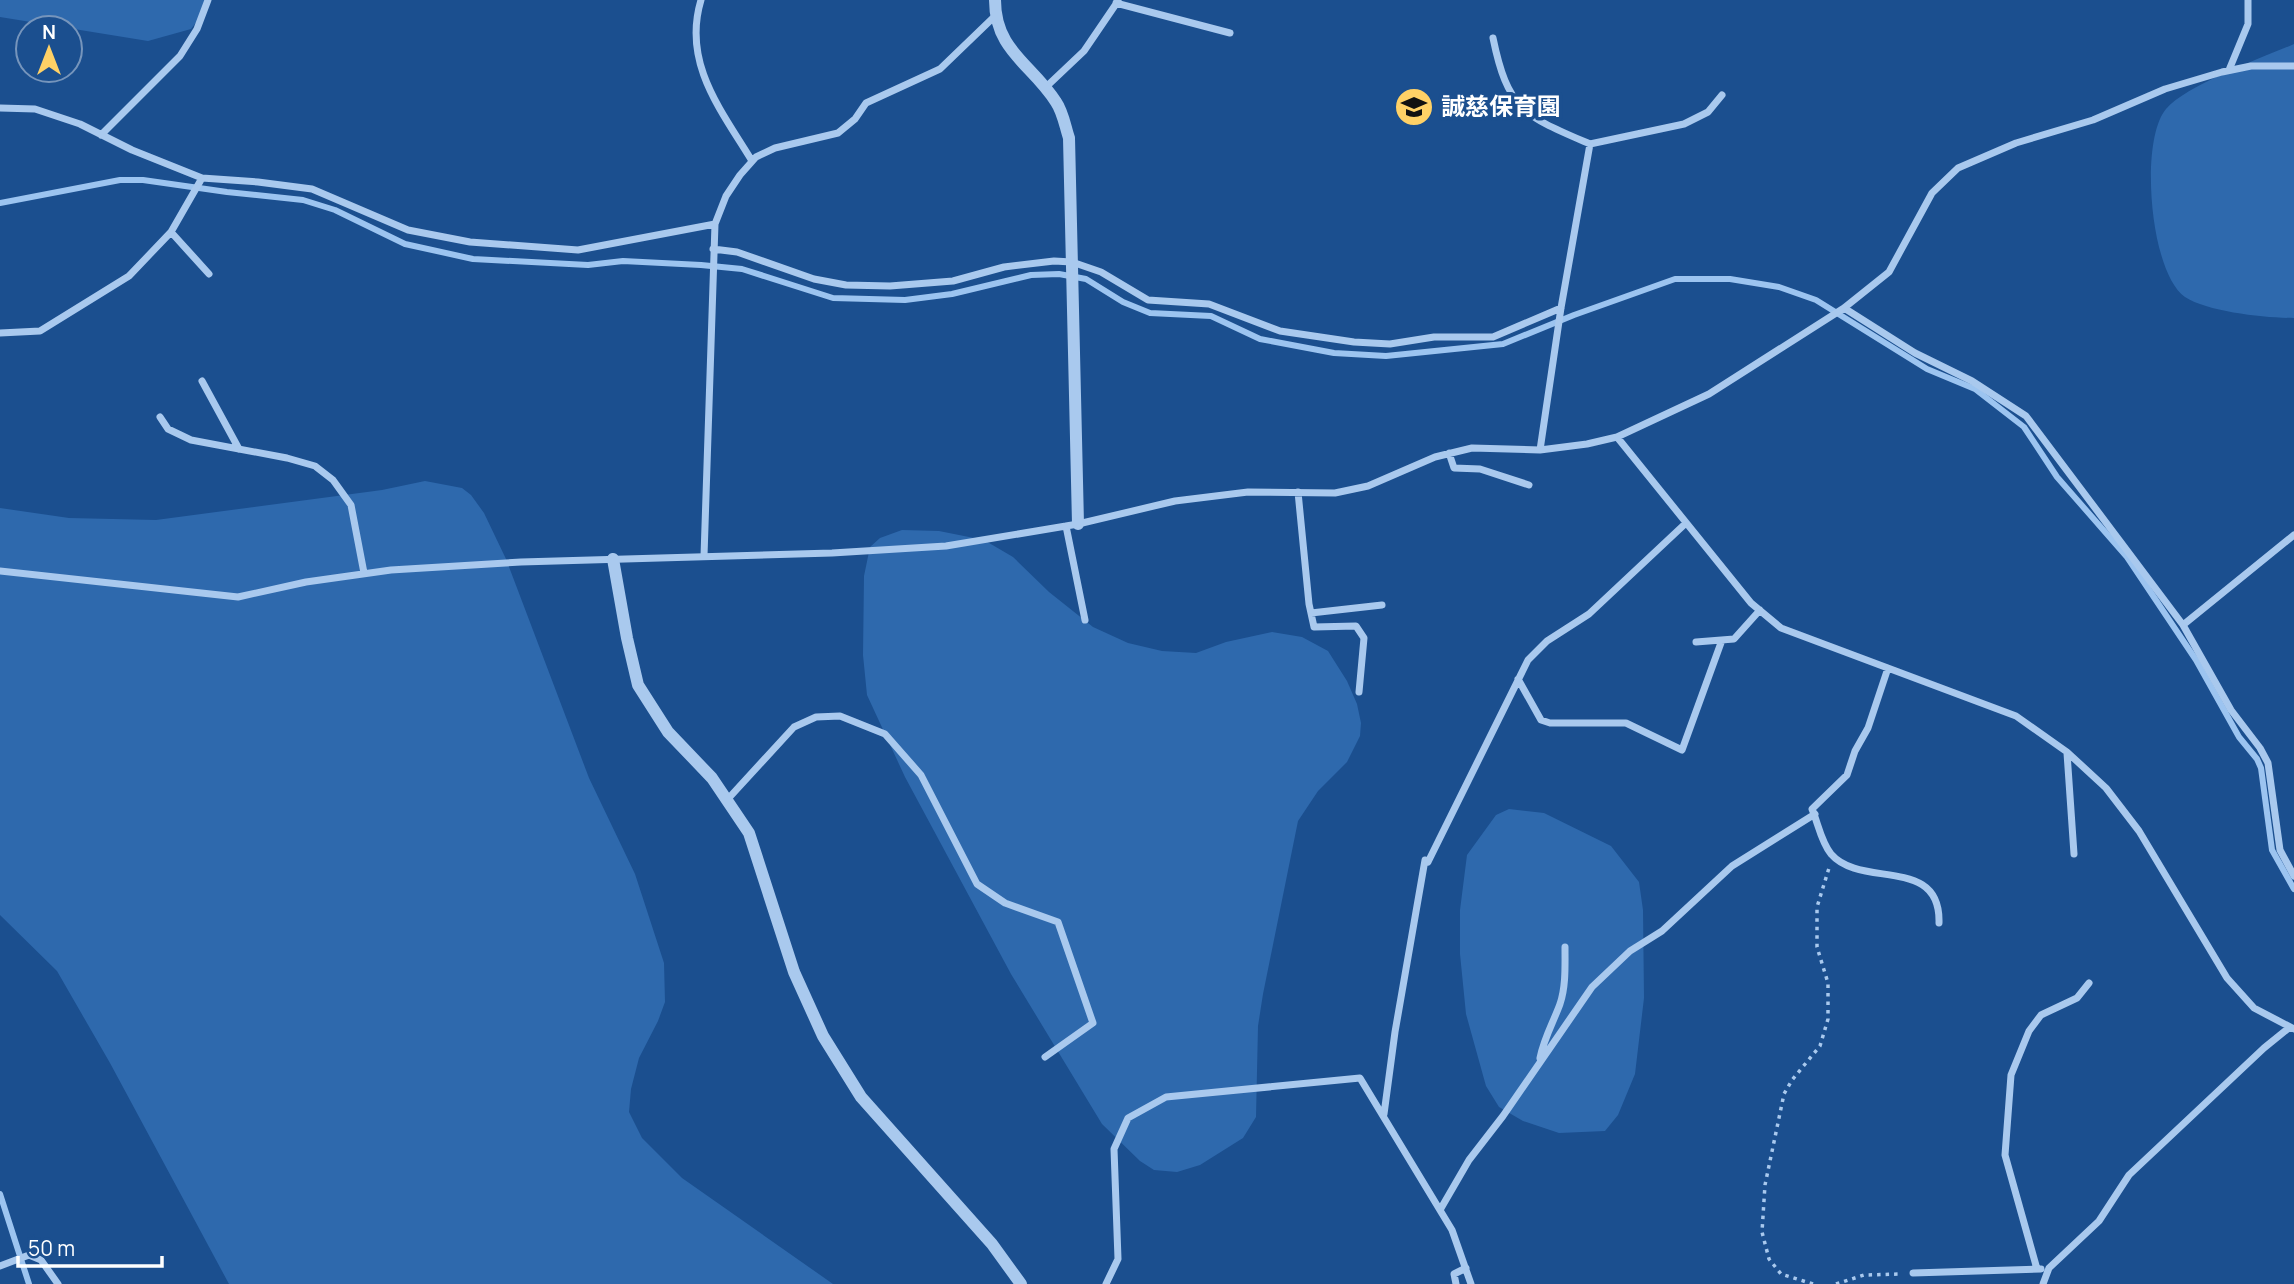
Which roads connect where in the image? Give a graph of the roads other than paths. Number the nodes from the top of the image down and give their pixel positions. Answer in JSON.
{"nodes":[{"id":1,"x":208,"y":0,"type":"edge"},
{"id":2,"x":701,"y":0,"type":"edge"},
{"id":3,"x":995,"y":0,"type":"edge"},
{"id":4,"x":2248,"y":0,"type":"edge"},
{"id":5,"x":1117,"y":1,"type":"edge"},
{"id":6,"x":995,"y":16,"type":"junction"},
{"id":7,"x":1230,"y":33,"type":"dead end"},
{"id":8,"x":1493,"y":38,"type":"dead end"},
{"id":9,"x":2294,"y":66,"type":"edge"},
{"id":10,"x":2229,"y":70,"type":"junction"},
{"id":11,"x":1046,"y":87,"type":"junction"},
{"id":12,"x":1722,"y":94,"type":"dead end"},
{"id":13,"x":0,"y":108,"type":"edge"},
{"id":14,"x":101,"y":135,"type":"junction"},
{"id":15,"x":1590,"y":144,"type":"junction"},
{"id":16,"x":752,"y":161,"type":"junction"},
{"id":17,"x":202,"y":178,"type":"junction"},
{"id":18,"x":715,"y":224,"type":"junction"},
{"id":19,"x":171,"y":232,"type":"junction"},
{"id":20,"x":713,"y":249,"type":"junction"},
{"id":21,"x":1072,"y":262,"type":"junction"},
{"id":22,"x":209,"y":274,"type":"dead end"},
{"id":23,"x":1561,"y":308,"type":"junction"},
{"id":24,"x":1844,"y":308,"type":"junction"},
{"id":25,"x":0,"y":333,"type":"edge"},
{"id":26,"x":202,"y":381,"type":"dead end"},
{"id":27,"x":160,"y":417,"type":"dead end"},
{"id":28,"x":1617,"y":438,"type":"junction"},
{"id":29,"x":239,"y":449,"type":"junction"},
{"id":30,"x":1540,"y":450,"type":"junction"},
{"id":31,"x":1449,"y":453,"type":"junction"},
{"id":32,"x":1529,"y":485,"type":"dead end"},
{"id":33,"x":1298,"y":492,"type":"junction"},
{"id":34,"x":1686,"y":523,"type":"junction"},
{"id":35,"x":1072,"y":525,"type":"junction"},
{"id":36,"x":2294,"y":535,"type":"edge"},
{"id":37,"x":704,"y":556,"type":"junction"},
{"id":38,"x":613,"y":559,"type":"junction"},
{"id":39,"x":0,"y":571,"type":"edge"},
{"id":40,"x":364,"y":573,"type":"junction"},
{"id":41,"x":1381,"y":605,"type":"dead end"},
{"id":42,"x":1760,"y":610,"type":"junction"},
{"id":43,"x":1311,"y":613,"type":"junction"},
{"id":44,"x":1085,"y":620,"type":"dead end"},
{"id":45,"x":2183,"y":625,"type":"junction"},
{"id":46,"x":1722,"y":640,"type":"junction"},
{"id":47,"x":1696,"y":642,"type":"dead end"},
{"id":48,"x":1888,"y":668,"type":"junction"},
{"id":49,"x":1518,"y":679,"type":"junction"},
{"id":50,"x":1359,"y":692,"type":"dead end"},
{"id":51,"x":2067,"y":752,"type":"junction"},
{"id":52,"x":727,"y":800,"type":"junction"},
{"id":53,"x":1815,"y":814,"type":"junction"},
{"id":54,"x":2074,"y":853,"type":"dead end"},
{"id":55,"x":2294,"y":876,"type":"edge"},
{"id":56,"x":1939,"y":923,"type":"dead end"},
{"id":57,"x":1565,"y":947,"type":"dead end"},
{"id":58,"x":2089,"y":983,"type":"dead end"},
{"id":59,"x":2292,"y":1028,"type":"edge"},
{"id":60,"x":1045,"y":1057,"type":"dead end"},
{"id":61,"x":1540,"y":1062,"type":"junction"},
{"id":62,"x":1384,"y":1114,"type":"junction"},
{"id":63,"x":1440,"y":1210,"type":"junction"},
{"id":64,"x":0,"y":1266,"type":"edge"},
{"id":65,"x":1466,"y":1268,"type":"junction"},
{"id":66,"x":2049,"y":1268,"type":"junction"},
{"id":67,"x":2037,"y":1269,"type":"junction"},
{"id":68,"x":1913,"y":1273,"type":"road end"},
{"id":69,"x":58,"y":1284,"type":"edge"},
{"id":70,"x":1021,"y":1284,"type":"edge"},
{"id":71,"x":1106,"y":1284,"type":"edge"},
{"id":72,"x":1456,"y":1284,"type":"edge"},
{"id":73,"x":1471,"y":1284,"type":"edge"},
{"id":74,"x":2043,"y":1284,"type":"edge"}],
"edges":[{"from":1,"to":14,"type":"street"},
{"from":2,"to":16,"type":"street"},
{"from":3,"to":6,"type":"street"},
{"from":4,"to":10,"type":"street"},
{"from":5,"to":7,"type":"street"},
{"from":5,"to":11,"type":"street"},
{"from":6,"to":11,"type":"street"},
{"from":6,"to":16,"type":"street"},
{"from":8,"to":15,"type":"street"},
{"from":9,"to":10,"type":"street"},
{"from":10,"to":24,"type":"street"},
{"from":11,"to":21,"type":"street"},
{"from":12,"to":15,"type":"street"},
{"from":13,"to":14,"type":"street"},
{"from":14,"to":17,"type":"street"},
{"from":15,"to":23,"type":"street"},
{"from":16,"to":18,"type":"street"},
{"from":17,"to":18,"type":"street"},
{"from":17,"to":19,"type":"street"},
{"from":18,"to":20,"type":"street"},
{"from":19,"to":22,"type":"street"},
{"from":19,"to":25,"type":"street"},
{"from":20,"to":21,"type":"street"},
{"from":20,"to":37,"type":"street"},
{"from":21,"to":23,"type":"street"},
{"from":21,"to":35,"type":"street"},
{"from":23,"to":30,"type":"street"},
{"from":24,"to":28,"type":"street"},
{"from":24,"to":45,"type":"street"},
{"from":26,"to":29,"type":"street"},
{"from":27,"to":29,"type":"street"},
{"from":28,"to":30,"type":"street"},
{"from":28,"to":34,"type":"street"},
{"from":29,"to":40,"type":"street"},
{"from":30,"to":31,"type":"street"},
{"from":31,"to":32,"type":"street"},
{"from":31,"to":33,"type":"street"},
{"from":33,"to":35,"type":"street"},
{"from":33,"to":43,"type":"street"},
{"from":34,"to":42,"type":"street"},
{"from":34,"to":49,"type":"street"},
{"from":35,"to":37,"type":"street"},
{"from":35,"to":44,"type":"street"},
{"from":36,"to":45,"type":"street"},
{"from":37,"to":38,"type":"street"},
{"from":38,"to":40,"type":"street"},
{"from":38,"to":52,"type":"street"},
{"from":39,"to":40,"type":"street"},
{"from":41,"to":43,"type":"street"},
{"from":42,"to":46,"type":"street"},
{"from":42,"to":48,"type":"street"},
{"from":43,"to":50,"type":"street"},
{"from":45,"to":55,"type":"street"},
{"from":46,"to":47,"type":"street"},
{"from":46,"to":49,"type":"street"},
{"from":48,"to":51,"type":"street"},
{"from":48,"to":53,"type":"street"},
{"from":49,"to":62,"type":"street"},
{"from":51,"to":54,"type":"street"},
{"from":51,"to":59,"type":"street"},
{"from":52,"to":60,"type":"street"},
{"from":52,"to":70,"type":"street"},
{"from":53,"to":56,"type":"street"},
{"from":53,"to":61,"type":"street"},
{"from":57,"to":61,"type":"street"},
{"from":58,"to":67,"type":"street"},
{"from":59,"to":66,"type":"street"},
{"from":61,"to":63,"type":"street"},
{"from":62,"to":63,"type":"street"},
{"from":62,"to":71,"type":"street"},
{"from":63,"to":65,"type":"street"},
{"from":64,"to":69,"type":"street"},
{"from":65,"to":72,"type":"street"},
{"from":65,"to":73,"type":"street"},
{"from":66,"to":67,"type":"street"},
{"from":66,"to":74,"type":"street"},
{"from":67,"to":68,"type":"street"}]}
